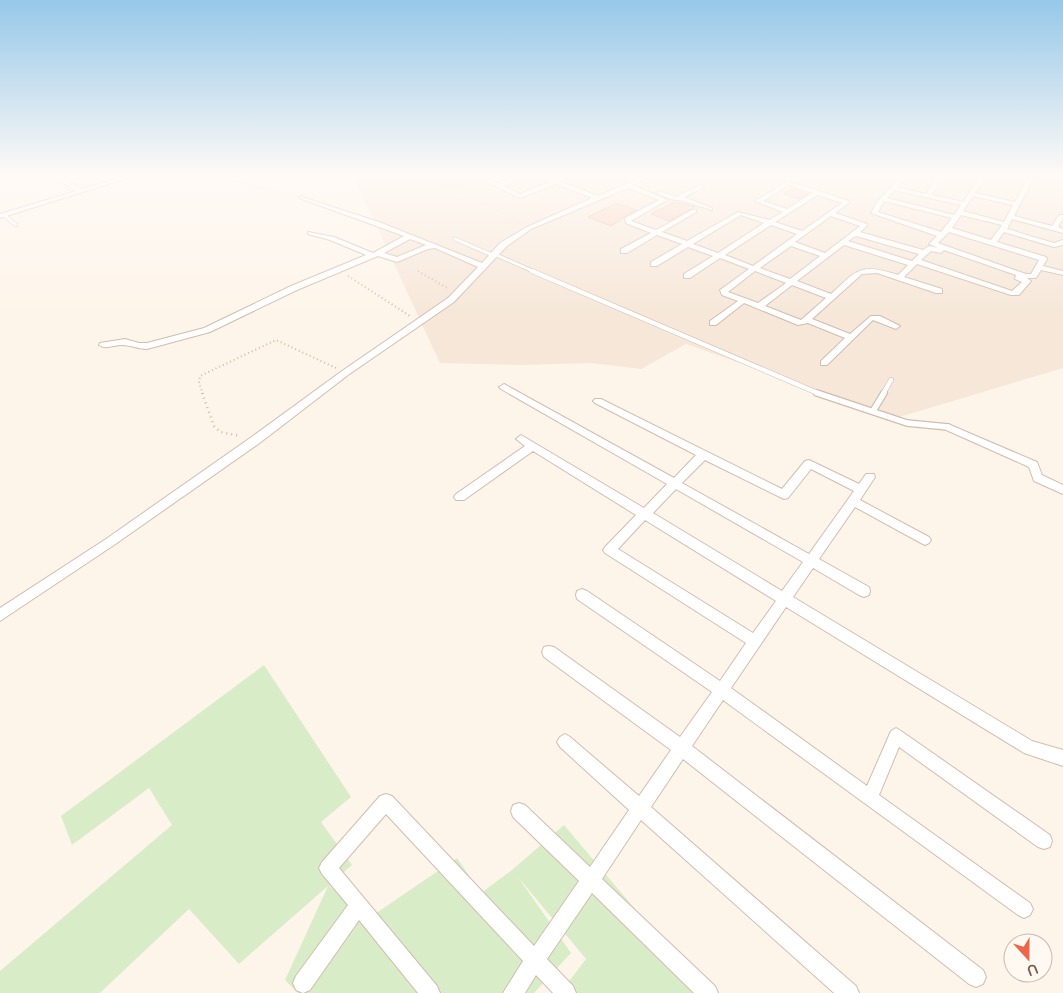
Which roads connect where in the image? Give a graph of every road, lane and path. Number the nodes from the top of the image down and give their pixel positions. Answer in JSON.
{"nodes":[{"id":1,"x":11,"y":221,"type":"edge"},
{"id":2,"x":369,"y":221,"type":"edge"},
{"id":3,"x":514,"y":221,"type":"edge"},
{"id":4,"x":544,"y":221,"type":"edge"},
{"id":5,"x":628,"y":221,"type":"edge"},
{"id":6,"x":675,"y":221,"type":"edge"},
{"id":7,"x":726,"y":221,"type":"edge"},
{"id":8,"x":821,"y":221,"type":"edge"},
{"id":9,"x":854,"y":221,"type":"edge"},
{"id":10,"x":900,"y":221,"type":"edge"},
{"id":11,"x":953,"y":221,"type":"edge"},
{"id":12,"x":982,"y":221,"type":"edge"},
{"id":13,"x":1008,"y":221,"type":"edge"},
{"id":14,"x":1028,"y":221,"type":"edge"},
{"id":15,"x":1057,"y":221,"type":"edge"},
{"id":16,"x":770,"y":222,"type":"joint"},
{"id":17,"x":16,"y":225,"type":"dead end"},
{"id":18,"x":1004,"y":227,"type":"junction"},
{"id":19,"x":529,"y":228,"type":"junction"},
{"id":20,"x":1054,"y":228,"type":"junction"},
{"id":21,"x":948,"y":229,"type":"junction"},
{"id":22,"x":1063,"y":231,"type":"edge"},
{"id":23,"x":655,"y":232,"type":"junction"},
{"id":24,"x":854,"y":232,"type":"junction"},
{"id":25,"x":310,"y":233,"type":"dead end"},
{"id":26,"x":803,"y":234,"type":"junction"},
{"id":27,"x":942,"y":234,"type":"junction"},
{"id":28,"x":410,"y":236,"type":"junction"},
{"id":29,"x":455,"y":239,"type":"dead end"},
{"id":30,"x":843,"y":242,"type":"junction"},
{"id":31,"x":1063,"y":242,"type":"edge"},
{"id":32,"x":790,"y":243,"type":"junction"},
{"id":33,"x":688,"y":244,"type":"junction"},
{"id":34,"x":992,"y":244,"type":"junction"},
{"id":35,"x":436,"y":246,"type":"junction"},
{"id":36,"x":624,"y":251,"type":"dead end"},
{"id":37,"x":924,"y":253,"type":"junction"},
{"id":38,"x":375,"y":254,"type":"junction"},
{"id":39,"x":493,"y":255,"type":"junction"},
{"id":40,"x":720,"y":255,"type":"junction"},
{"id":41,"x":825,"y":255,"type":"junction"},
{"id":42,"x":993,"y":255,"type":"junction"},
{"id":43,"x":915,"y":262,"type":"junction"},
{"id":44,"x":654,"y":264,"type":"dead end"},
{"id":45,"x":482,"y":266,"type":"junction"},
{"id":46,"x":1039,"y":266,"type":"junction"},
{"id":47,"x":754,"y":268,"type":"junction"},
{"id":48,"x":418,"y":271,"type":"dead end"},
{"id":49,"x":1063,"y":273,"type":"edge"},
{"id":50,"x":348,"y":276,"type":"dead end"},
{"id":51,"x":687,"y":276,"type":"dead end"},
{"id":52,"x":900,"y":278,"type":"junction"},
{"id":53,"x":791,"y":282,"type":"junction"},
{"id":54,"x":939,"y":290,"type":"dead end"},
{"id":55,"x":457,"y":294,"type":"junction"},
{"id":56,"x":832,"y":297,"type":"junction"},
{"id":57,"x":744,"y":300,"type":"junction"},
{"id":58,"x":760,"y":306,"type":"junction"},
{"id":59,"x":807,"y":320,"type":"junction"},
{"id":60,"x":420,"y":322,"type":"junction"},
{"id":61,"x":713,"y":323,"type":"dead end"},
{"id":62,"x":896,"y":326,"type":"dead end"},
{"id":63,"x":851,"y":337,"type":"junction"},
{"id":64,"x":103,"y":345,"type":"dead end"},
{"id":65,"x":824,"y":364,"type":"dead end"},
{"id":66,"x":346,"y":373,"type":"junction"},
{"id":67,"x":890,"y":380,"type":"dead end"},
{"id":68,"x":504,"y":387,"type":"dead end"},
{"id":69,"x":598,"y":401,"type":"dead end"},
{"id":70,"x":873,"y":411,"type":"junction"},
{"id":71,"x":948,"y":427,"type":"joint"},
{"id":72,"x":257,"y":439,"type":"junction"},
{"id":73,"x":703,"y":455,"type":"junction"},
{"id":74,"x":870,"y":477,"type":"dead end"},
{"id":75,"x":676,"y":483,"type":"junction"},
{"id":76,"x":1063,"y":490,"type":"edge"},
{"id":77,"x":460,"y":496,"type":"dead end"},
{"id":78,"x":857,"y":496,"type":"junction"},
{"id":79,"x":645,"y":514,"type":"junction"},
{"id":80,"x":925,"y":540,"type":"dead end"},
{"id":81,"x":811,"y":561,"type":"junction"},
{"id":82,"x":864,"y":591,"type":"dead end"},
{"id":83,"x":582,"y":596,"type":"dead end"},
{"id":84,"x":784,"y":599,"type":"junction"},
{"id":85,"x":0,"y":615,"type":"edge"},
{"id":86,"x":755,"y":641,"type":"junction"},
{"id":87,"x":549,"y":652,"type":"dead end"},
{"id":88,"x":721,"y":690,"type":"junction"},
{"id":89,"x":565,"y":742,"type":"dead end"},
{"id":90,"x":682,"y":748,"type":"junction"},
{"id":91,"x":1063,"y":758,"type":"edge"},
{"id":92,"x":870,"y":798,"type":"junction"},
{"id":93,"x":640,"y":808,"type":"junction"},
{"id":94,"x":519,"y":811,"type":"dead end"},
{"id":95,"x":1044,"y":841,"type":"dead end"},
{"id":96,"x":591,"y":880,"type":"junction"},
{"id":97,"x":359,"y":905,"type":"junction"},
{"id":98,"x":1024,"y":909,"type":"dead end"},
{"id":99,"x":536,"y":960,"type":"junction"},
{"id":100,"x":976,"y":977,"type":"dead end"},
{"id":101,"x":303,"y":983,"type":"dead end"},
{"id":102,"x":430,"y":993,"type":"edge"},
{"id":103,"x":513,"y":993,"type":"edge"},
{"id":104,"x":566,"y":993,"type":"edge"},
{"id":105,"x":708,"y":993,"type":"edge"},
{"id":106,"x":849,"y":993,"type":"edge"}],
"edges":[{"from":1,"to":17,"type":"lane"},
{"from":2,"to":28,"type":"street"},
{"from":3,"to":19,"type":"path"},
{"from":4,"to":19,"type":"street"},
{"from":5,"to":23,"type":"street"},
{"from":6,"to":23,"type":"street"},
{"from":7,"to":33,"type":"street"},
{"from":8,"to":26,"type":"street"},
{"from":9,"to":24,"type":"street"},
{"from":10,"to":27,"type":"street"},
{"from":11,"to":21,"type":"street"},
{"from":12,"to":18,"type":"street"},
{"from":13,"to":18,"type":"street"},
{"from":14,"to":20,"type":"street"},
{"from":15,"to":20,"type":"street"},
{"from":16,"to":26,"type":"street"},
{"from":16,"to":40,"type":"street"},
{"from":18,"to":31,"type":"street"},
{"from":18,"to":34,"type":"street"},
{"from":19,"to":39,"type":"street"},
{"from":20,"to":22,"type":"street"},
{"from":21,"to":27,"type":"street"},
{"from":21,"to":34,"type":"street"},
{"from":23,"to":33,"type":"street"},
{"from":23,"to":36,"type":"street"},
{"from":24,"to":30,"type":"street"},
{"from":24,"to":37,"type":"street"},
{"from":25,"to":38,"type":"street"},
{"from":26,"to":32,"type":"street"},
{"from":27,"to":42,"type":"street"},
{"from":28,"to":35,"type":"street"},
{"from":28,"to":38,"type":"street"},
{"from":29,"to":39,"type":"lane"},
{"from":30,"to":41,"type":"street"},
{"from":30,"to":43,"type":"street"},
{"from":32,"to":41,"type":"street"},
{"from":32,"to":47,"type":"street"},
{"from":33,"to":40,"type":"street"},
{"from":33,"to":44,"type":"street"},
{"from":34,"to":42,"type":"street"},
{"from":35,"to":38,"type":"street"},
{"from":35,"to":45,"type":"street"},
{"from":37,"to":43,"type":"street"},
{"from":37,"to":43,"type":"street"},
{"from":38,"to":64,"type":"street"},
{"from":39,"to":45,"type":"street"},
{"from":39,"to":70,"type":"lane"},
{"from":40,"to":47,"type":"street"},
{"from":40,"to":51,"type":"street"},
{"from":41,"to":53,"type":"street"},
{"from":42,"to":46,"type":"street"},
{"from":42,"to":46,"type":"street"},
{"from":43,"to":52,"type":"street"},
{"from":45,"to":55,"type":"street"},
{"from":46,"to":49,"type":"street"},
{"from":47,"to":53,"type":"street"},
{"from":47,"to":57,"type":"street"},
{"from":48,"to":55,"type":"path"},
{"from":50,"to":60,"type":"path"},
{"from":52,"to":54,"type":"street"},
{"from":52,"to":56,"type":"street"},
{"from":53,"to":56,"type":"street"},
{"from":53,"to":58,"type":"street"},
{"from":55,"to":60,"type":"street"},
{"from":56,"to":59,"type":"street"},
{"from":57,"to":58,"type":"street"},
{"from":57,"to":61,"type":"street"},
{"from":58,"to":59,"type":"street"},
{"from":59,"to":63,"type":"street"},
{"from":60,"to":66,"type":"street"},
{"from":62,"to":63,"type":"street"},
{"from":63,"to":65,"type":"street"},
{"from":66,"to":72,"type":"street"},
{"from":66,"to":72,"type":"path"},
{"from":67,"to":70,"type":"lane"},
{"from":68,"to":75,"type":"street"},
{"from":69,"to":73,"type":"street"},
{"from":70,"to":71,"type":"lane"},
{"from":71,"to":76,"type":"street"},
{"from":72,"to":85,"type":"street"},
{"from":73,"to":75,"type":"street"},
{"from":73,"to":78,"type":"street"},
{"from":74,"to":78,"type":"street"},
{"from":75,"to":79,"type":"street"},
{"from":75,"to":81,"type":"street"},
{"from":77,"to":79,"type":"street"},
{"from":78,"to":80,"type":"street"},
{"from":78,"to":81,"type":"street"},
{"from":79,"to":84,"type":"street"},
{"from":79,"to":86,"type":"street"},
{"from":81,"to":82,"type":"street"},
{"from":81,"to":84,"type":"street"},
{"from":83,"to":88,"type":"street"},
{"from":84,"to":86,"type":"street"},
{"from":84,"to":91,"type":"street"},
{"from":86,"to":88,"type":"street"},
{"from":87,"to":90,"type":"street"},
{"from":88,"to":90,"type":"street"},
{"from":88,"to":92,"type":"street"},
{"from":89,"to":93,"type":"street"},
{"from":90,"to":93,"type":"street"},
{"from":90,"to":100,"type":"street"},
{"from":92,"to":95,"type":"street"},
{"from":92,"to":98,"type":"street"},
{"from":93,"to":96,"type":"street"},
{"from":93,"to":106,"type":"street"},
{"from":94,"to":96,"type":"street"},
{"from":96,"to":99,"type":"street"},
{"from":96,"to":105,"type":"street"},
{"from":97,"to":99,"type":"street"},
{"from":97,"to":101,"type":"street"},
{"from":97,"to":102,"type":"street"},
{"from":99,"to":103,"type":"street"},
{"from":99,"to":104,"type":"street"}]}
